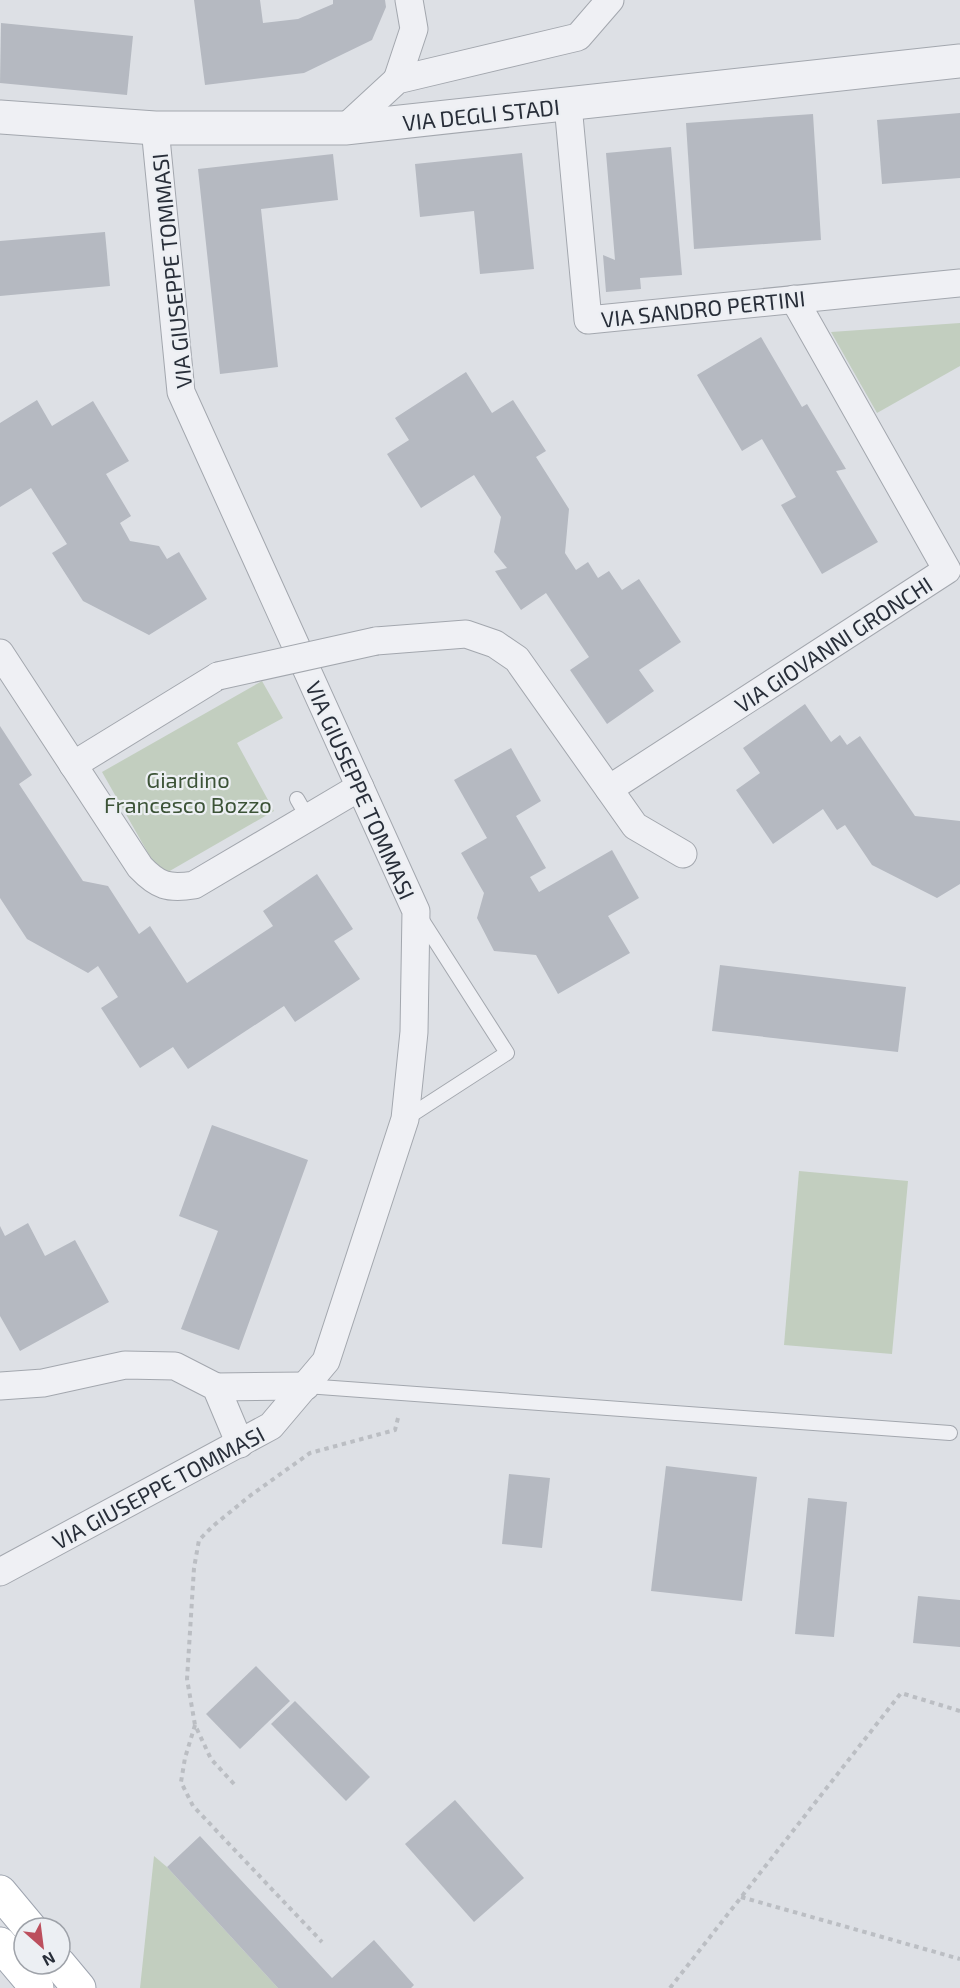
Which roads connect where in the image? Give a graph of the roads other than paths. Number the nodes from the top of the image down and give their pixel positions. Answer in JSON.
{"nodes":[{"id":1,"x":409,"y":0,"type":"edge"},
{"id":2,"x":610,"y":0,"type":"edge"},
{"id":3,"x":960,"y":61,"type":"edge"},
{"id":4,"x":397,"y":80,"type":"junction"},
{"id":5,"x":568,"y":105,"type":"junction"},
{"id":6,"x":0,"y":117,"type":"edge"},
{"id":7,"x":155,"y":128,"type":"junction"},
{"id":8,"x":345,"y":128,"type":"junction"},
{"id":9,"x":960,"y":283,"type":"edge"},
{"id":10,"x":794,"y":300,"type":"junction"},
{"id":11,"x":953,"y":579,"type":"edge"},
{"id":12,"x":0,"y":653,"type":"edge"},
{"id":13,"x":73,"y":765,"type":"junction"},
{"id":14,"x":360,"y":787,"type":"junction"},
{"id":15,"x":609,"y":789,"type":"junction"},
{"id":16,"x":683,"y":854,"type":"dead end"},
{"id":17,"x":416,"y":911,"type":"junction"},
{"id":18,"x":405,"y":1119,"type":"junction"},
{"id":19,"x":0,"y":1386,"type":"edge"},
{"id":20,"x":306,"y":1386,"type":"junction"},
{"id":21,"x":216,"y":1387,"type":"junction"},
{"id":22,"x":950,"y":1433,"type":"dead end"},
{"id":23,"x":240,"y":1444,"type":"junction"},
{"id":24,"x":0,"y":1572,"type":"edge"},
{"id":25,"x":0,"y":1892,"type":"edge"},
{"id":26,"x":20,"y":1916,"type":"edge"},
{"id":27,"x":0,"y":1944,"type":"edge"},
{"id":28,"x":69,"y":1976,"type":"edge"},
{"id":29,"x":37,"y":1988,"type":"edge"},
{"id":30,"x":79,"y":1988,"type":"edge"}],
"edges":[{"from":1,"to":4,"type":"street"},
{"from":2,"to":4,"type":"street"},
{"from":3,"to":5,"type":"street","name":"VIA DEGLI STADI"},
{"from":4,"to":8,"type":"street"},
{"from":5,"to":8,"type":"street","name":"VIA DEGLI STADI"},
{"from":5,"to":10,"type":"street","name":"VIA SANDRO PERTINI"},
{"from":6,"to":7,"type":"street","name":"VIA DEGLI STADI"},
{"from":7,"to":8,"type":"street","name":"VIA DEGLI STADI"},
{"from":7,"to":14,"type":"street","name":"VIA GIUSEPPE TOMMASI"},
{"from":9,"to":10,"type":"street","name":"VIA SANDRO PERTINI"},
{"from":10,"to":11,"type":"street","name":"VIA GIOVANNI GRONCHI"},
{"from":11,"to":15,"type":"street","name":"VIA GIOVANNI GRONCHI"},
{"from":12,"to":13,"type":"street"},
{"from":13,"to":14,"type":"street"},
{"from":13,"to":15,"type":"street","bridge":true},
{"from":14,"to":17,"type":"street","name":"VIA GIUSEPPE TOMMASI"},
{"from":15,"to":16,"type":"street"},
{"from":17,"to":18,"type":"street","name":"VIA GIUSEPPE TOMMASI"},
{"from":17,"to":18,"type":"lane"},
{"from":18,"to":20,"type":"street","name":"VIA GIUSEPPE TOMMASI"},
{"from":19,"to":21,"type":"street"},
{"from":20,"to":21,"type":"street"},
{"from":20,"to":22,"type":"lane"},
{"from":20,"to":23,"type":"street","name":"VIA GIUSEPPE TOMMASI"},
{"from":21,"to":23,"type":"street"},
{"from":23,"to":24,"type":"street","name":"VIA GIUSEPPE TOMMASI"},
{"from":25,"to":26,"type":"main road"},
{"from":27,"to":29,"type":"main road"},
{"from":28,"to":30,"type":"main road"}]}
